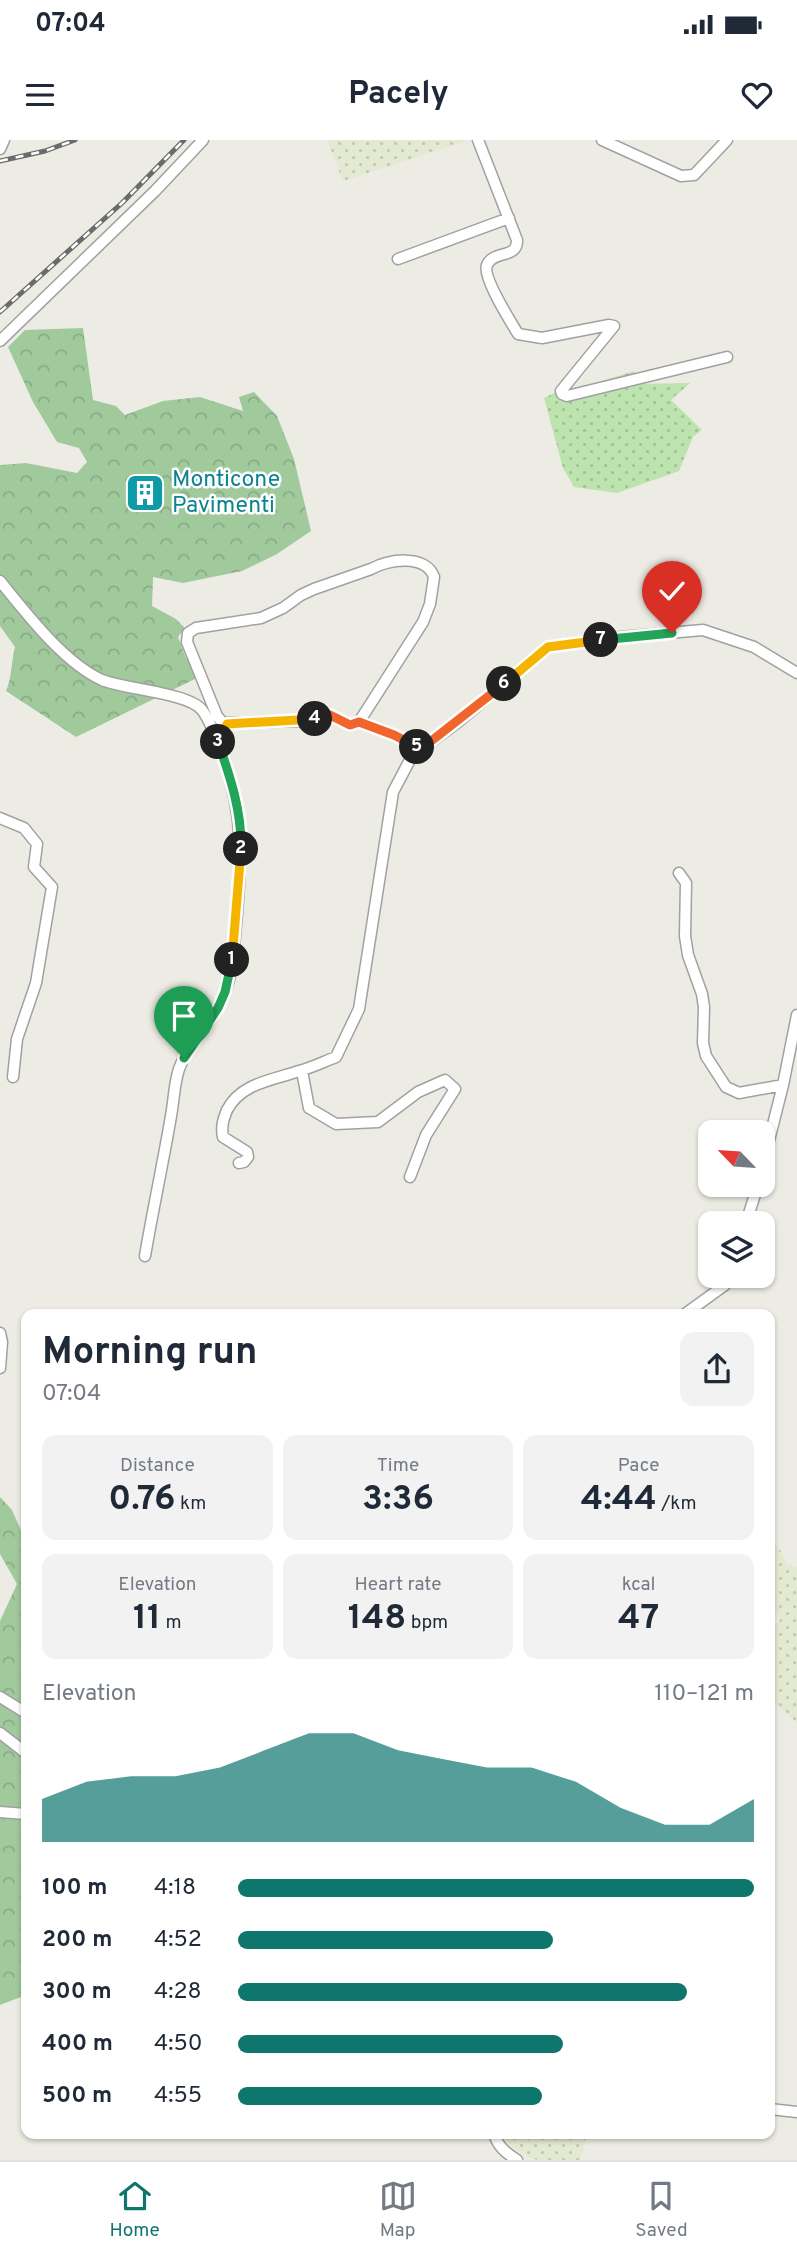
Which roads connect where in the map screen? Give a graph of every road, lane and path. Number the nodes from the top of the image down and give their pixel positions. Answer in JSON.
{"nodes":[{"id":1,"x":4,"y":140,"type":"edge"},
{"id":2,"x":203,"y":140,"type":"edge"},
{"id":3,"x":478,"y":140,"type":"edge"},
{"id":4,"x":602,"y":140,"type":"edge"},
{"id":5,"x":727,"y":140,"type":"edge"},
{"id":6,"x":0,"y":148,"type":"edge"},
{"id":7,"x":509,"y":218,"type":"junction"},
{"id":8,"x":398,"y":259,"type":"dead end"},
{"id":9,"x":0,"y":341,"type":"edge"},
{"id":10,"x":727,"y":357,"type":"dead end"},
{"id":11,"x":0,"y":581,"type":"edge"},
{"id":12,"x":797,"y":673,"type":"edge"},
{"id":13,"x":359,"y":722,"type":"junction"},
{"id":14,"x":227,"y":724,"type":"junction"},
{"id":15,"x":216,"y":738,"type":"junction"},
{"id":16,"x":421,"y":749,"type":"junction"},
{"id":17,"x":0,"y":818,"type":"edge"},
{"id":18,"x":679,"y":873,"type":"dead end"},
{"id":19,"x":797,"y":1015,"type":"edge"},
{"id":20,"x":302,"y":1071,"type":"junction"},
{"id":21,"x":13,"y":1077,"type":"dead end"},
{"id":22,"x":783,"y":1085,"type":"junction"},
{"id":23,"x":774,"y":1120,"type":"edge"},
{"id":24,"x":239,"y":1163,"type":"dead end"},
{"id":25,"x":410,"y":1177,"type":"dead end"},
{"id":26,"x":145,"y":1256,"type":"dead end"},
{"id":27,"x":721,"y":1288,"type":"edge"},
{"id":28,"x":692,"y":1309,"type":"edge"},
{"id":29,"x":0,"y":1333,"type":"edge"},
{"id":30,"x":0,"y":1368,"type":"edge"},
{"id":31,"x":0,"y":1697,"type":"edge"},
{"id":32,"x":21,"y":1710,"type":"edge"},
{"id":33,"x":0,"y":1733,"type":"edge"},
{"id":34,"x":21,"y":1749,"type":"edge"},
{"id":35,"x":0,"y":1812,"type":"edge"},
{"id":36,"x":21,"y":1814,"type":"edge"},
{"id":37,"x":775,"y":2110,"type":"edge"},
{"id":38,"x":797,"y":2112,"type":"edge"},
{"id":39,"x":495,"y":2139,"type":"edge"},
{"id":40,"x":517,"y":2160,"type":"edge"}],
"edges":[{"from":1,"to":6,"type":"street"},
{"from":2,"to":9,"type":"street"},
{"from":3,"to":7,"type":"street"},
{"from":4,"to":5,"type":"street"},
{"from":7,"to":8,"type":"street"},
{"from":7,"to":10,"type":"street"},
{"from":11,"to":15,"type":"street"},
{"from":12,"to":16,"type":"street"},
{"from":13,"to":14,"type":"street"},
{"from":13,"to":14,"type":"street"},
{"from":13,"to":16,"type":"street"},
{"from":14,"to":15,"type":"street"},
{"from":15,"to":26,"type":"street"},
{"from":16,"to":20,"type":"street"},
{"from":17,"to":21,"type":"street"},
{"from":18,"to":22,"type":"street"},
{"from":19,"to":22,"type":"street"},
{"from":20,"to":24,"type":"street"},
{"from":20,"to":25,"type":"street"},
{"from":22,"to":23,"type":"street"},
{"from":27,"to":28,"type":"street"},
{"from":29,"to":30,"type":"street"},
{"from":31,"to":32,"type":"street"},
{"from":33,"to":34,"type":"street"},
{"from":35,"to":36,"type":"street"},
{"from":37,"to":38,"type":"street"},
{"from":39,"to":40,"type":"street"}]}
